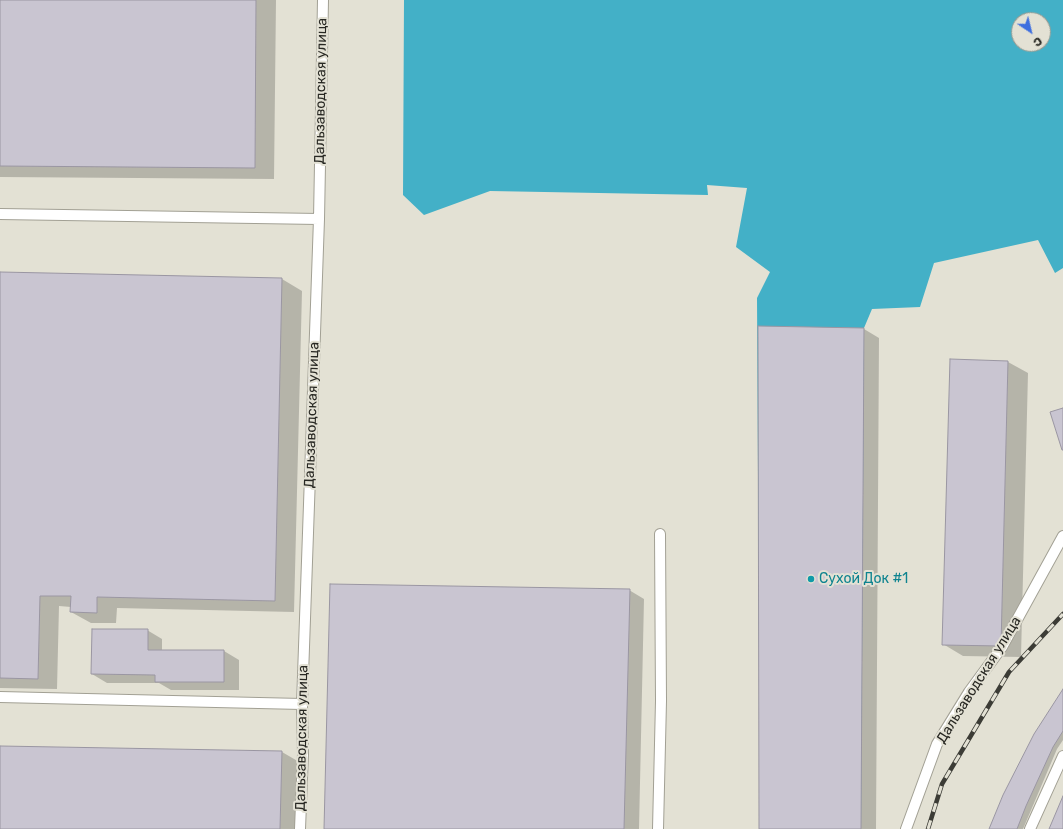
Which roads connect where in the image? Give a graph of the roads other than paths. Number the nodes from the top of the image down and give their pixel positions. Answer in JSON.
{"nodes":[{"id":1,"x":323,"y":0,"type":"edge"},
{"id":2,"x":0,"y":214,"type":"edge"},
{"id":3,"x":318,"y":219,"type":"junction"},
{"id":4,"x":660,"y":534,"type":"dead end"},
{"id":5,"x":1063,"y":536,"type":"edge"},
{"id":6,"x":0,"y":697,"type":"edge"},
{"id":7,"x":302,"y":704,"type":"junction"},
{"id":8,"x":1063,"y":756,"type":"edge"},
{"id":9,"x":300,"y":829,"type":"edge"},
{"id":10,"x":658,"y":829,"type":"edge"},
{"id":11,"x":906,"y":829,"type":"edge"},
{"id":12,"x":1030,"y":829,"type":"edge"}],
"edges":[{"from":1,"to":3,"type":"lane","name":"Дальзаводская улица"},
{"from":2,"to":3,"type":"lane"},
{"from":3,"to":7,"type":"lane","name":"Дальзаводская улица"},
{"from":4,"to":10,"type":"lane"},
{"from":5,"to":11,"type":"lane","name":"Дальзаводская улица"},
{"from":6,"to":7,"type":"lane"},
{"from":7,"to":9,"type":"lane","name":"Дальзаводская улица"},
{"from":8,"to":12,"type":"lane"}]}
